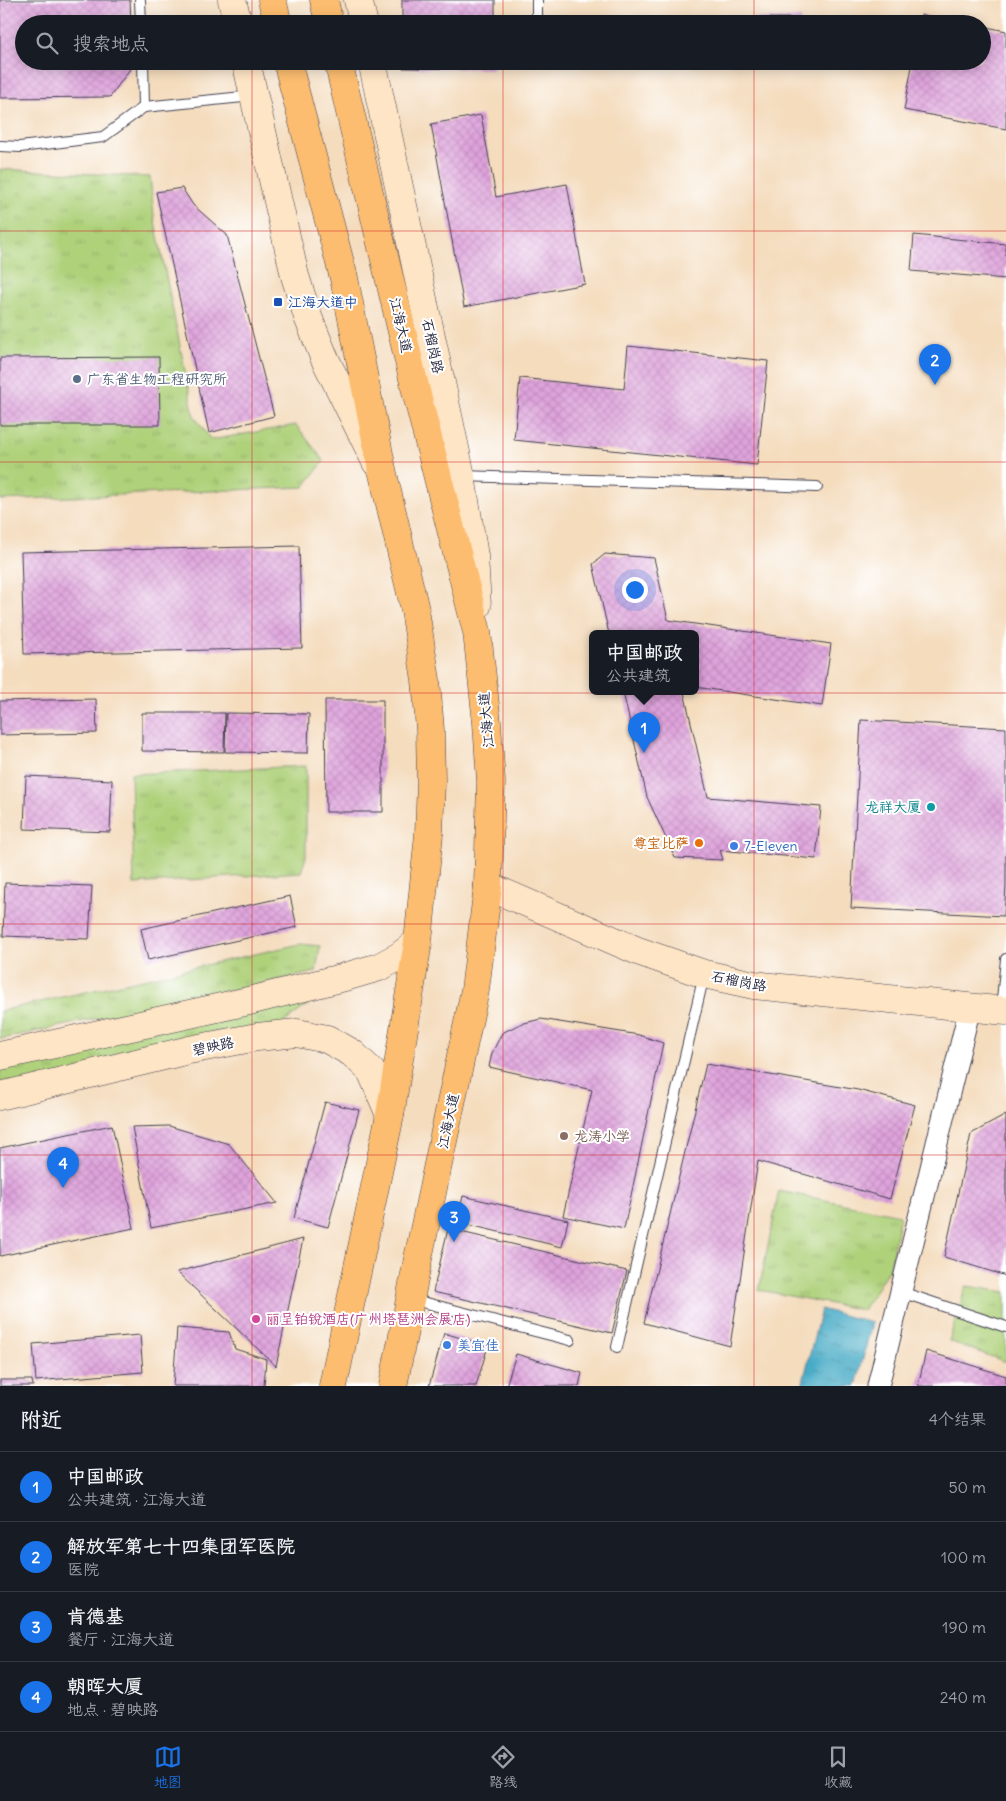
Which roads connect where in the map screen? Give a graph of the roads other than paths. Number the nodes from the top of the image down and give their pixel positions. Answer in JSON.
{"nodes":[{"id":1,"x":140,"y":0,"type":"edge"},
{"id":2,"x":232,"y":0,"type":"edge"},
{"id":3,"x":272,"y":0,"type":"edge"},
{"id":4,"x":324,"y":0,"type":"edge"},
{"id":5,"x":358,"y":0,"type":"edge"},
{"id":6,"x":537,"y":0,"type":"edge"},
{"id":7,"x":141,"y":15,"type":"edge"},
{"id":8,"x":236,"y":15,"type":"edge"},
{"id":9,"x":276,"y":15,"type":"edge"},
{"id":10,"x":327,"y":15,"type":"edge"},
{"id":11,"x":362,"y":15,"type":"edge"},
{"id":12,"x":537,"y":15,"type":"edge"},
{"id":13,"x":143,"y":70,"type":"edge"},
{"id":14,"x":248,"y":70,"type":"edge"},
{"id":15,"x":289,"y":70,"type":"edge"},
{"id":16,"x":340,"y":70,"type":"edge"},
{"id":17,"x":374,"y":70,"type":"edge"},
{"id":18,"x":254,"y":96,"type":"junction"},
{"id":19,"x":144,"y":107,"type":"junction"},
{"id":20,"x":0,"y":146,"type":"edge"},
{"id":21,"x":383,"y":474,"type":"junction"},
{"id":22,"x":462,"y":476,"type":"junction"},
{"id":23,"x":817,"y":487,"type":"dead end"},
{"id":24,"x":477,"y":632,"type":"junction"},
{"id":25,"x":488,"y":886,"type":"junction"},
{"id":26,"x":418,"y":942,"type":"junction"},
{"id":27,"x":1006,"y":959,"type":"edge"},
{"id":28,"x":704,"y":974,"type":"junction"},
{"id":29,"x":970,"y":1007,"type":"junction"},
{"id":30,"x":1003,"y":1011,"type":"edge"},
{"id":31,"x":0,"y":1056,"type":"edge"},
{"id":32,"x":0,"y":1096,"type":"edge"},
{"id":33,"x":390,"y":1115,"type":"junction"},
{"id":34,"x":901,"y":1292,"type":"junction"},
{"id":35,"x":410,"y":1299,"type":"junction"},
{"id":36,"x":1006,"y":1327,"type":"edge"},
{"id":37,"x":570,"y":1340,"type":"dead end"},
{"id":38,"x":616,"y":1347,"type":"dead end"},
{"id":39,"x":333,"y":1386,"type":"edge"},
{"id":40,"x":393,"y":1386,"type":"edge"},
{"id":41,"x":878,"y":1386,"type":"edge"}],
"edges":[{"from":1,"to":7,"type":"lane"},
{"from":2,"to":8,"type":"main road"},
{"from":3,"to":9,"type":"highway"},
{"from":4,"to":10,"type":"highway"},
{"from":5,"to":11,"type":"main road"},
{"from":6,"to":12,"type":"lane"},
{"from":13,"to":19,"type":"lane"},
{"from":14,"to":18,"type":"main road"},
{"from":15,"to":21,"type":"highway"},
{"from":16,"to":24,"type":"highway","name":"江海大道"},
{"from":17,"to":22,"type":"main road","name":"石榴岗路"},
{"from":18,"to":19,"type":"lane"},
{"from":18,"to":21,"type":"main road"},
{"from":19,"to":20,"type":"lane"},
{"from":21,"to":26,"type":"highway"},
{"from":22,"to":23,"type":"lane"},
{"from":22,"to":24,"type":"main road","name":"石榴岗路"},
{"from":24,"to":25,"type":"highway","name":"江海大道"},
{"from":25,"to":28,"type":"main road","name":"石榴岗路"},
{"from":25,"to":35,"type":"highway","name":"江海大道"},
{"from":26,"to":31,"type":"main road"},
{"from":26,"to":33,"type":"highway"},
{"from":27,"to":30,"type":"lane"},
{"from":28,"to":29,"type":"main road","name":"石榴岗路"},
{"from":28,"to":38,"type":"lane"},
{"from":29,"to":30,"type":"main road","name":"石榴岗路"},
{"from":29,"to":34,"type":"street"},
{"from":32,"to":33,"type":"main road","name":"碧映路"},
{"from":33,"to":39,"type":"highway"},
{"from":34,"to":36,"type":"lane"},
{"from":34,"to":41,"type":"street"},
{"from":35,"to":37,"type":"lane"},
{"from":35,"to":40,"type":"highway","name":"江海大道"}]}
